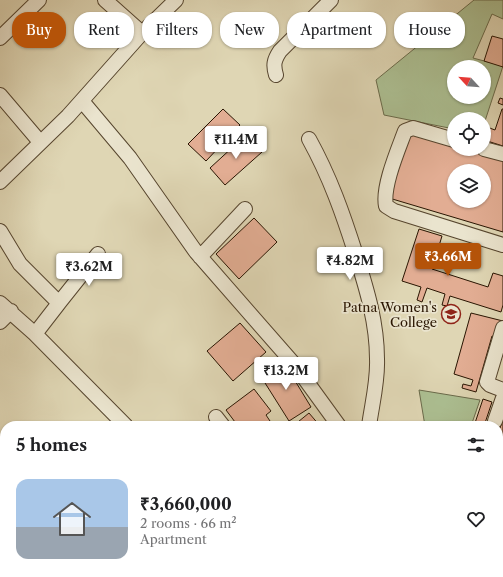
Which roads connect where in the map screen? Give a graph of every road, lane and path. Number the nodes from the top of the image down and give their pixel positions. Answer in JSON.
{"nodes":[{"id":1,"x":39,"y":0,"type":"edge"},
{"id":2,"x":105,"y":0,"type":"edge"},
{"id":3,"x":176,"y":0,"type":"edge"},
{"id":4,"x":331,"y":0,"type":"edge"},
{"id":5,"x":164,"y":12,"type":"edge"},
{"id":6,"x":142,"y":33,"type":"joint"},
{"id":7,"x":0,"y":38,"type":"edge"},
{"id":8,"x":276,"y":75,"type":"dead end"},
{"id":9,"x":0,"y":95,"type":"edge"},
{"id":10,"x":82,"y":101,"type":"junction"},
{"id":11,"x":447,"y":138,"type":"edge"},
{"id":12,"x":309,"y":139,"type":"dead end"},
{"id":13,"x":40,"y":142,"type":"junction"},
{"id":14,"x":491,"y":151,"type":"edge"},
{"id":15,"x":503,"y":154,"type":"edge"},
{"id":16,"x":0,"y":182,"type":"edge"},
{"id":17,"x":245,"y":209,"type":"dead end"},
{"id":18,"x":0,"y":231,"type":"edge"},
{"id":19,"x":503,"y":245,"type":"edge"},
{"id":20,"x":98,"y":254,"type":"dead end"},
{"id":21,"x":200,"y":257,"type":"junction"},
{"id":22,"x":59,"y":303,"type":"junction"},
{"id":23,"x":5,"y":307,"type":"edge"},
{"id":24,"x":0,"y":322,"type":"edge"},
{"id":25,"x":503,"y":328,"type":"edge"},
{"id":26,"x":35,"y":334,"type":"junction"},
{"id":27,"x":503,"y":390,"type":"edge"},
{"id":28,"x":503,"y":398,"type":"edge"},
{"id":29,"x":121,"y":421,"type":"edge"},
{"id":30,"x":334,"y":421,"type":"edge"},
{"id":31,"x":369,"y":421,"type":"edge"},
{"id":32,"x":495,"y":421,"type":"edge"}],
"edges":[{"from":1,"to":7,"type":"street"},
{"from":2,"to":6,"type":"street"},
{"from":3,"to":5,"type":"street"},
{"from":4,"to":8,"type":"street"},
{"from":6,"to":10,"type":"street"},
{"from":9,"to":13,"type":"street"},
{"from":10,"to":13,"type":"street"},
{"from":10,"to":21,"type":"street"},
{"from":11,"to":19,"type":"street"},
{"from":12,"to":31,"type":"street"},
{"from":13,"to":16,"type":"street"},
{"from":14,"to":15,"type":"street"},
{"from":17,"to":21,"type":"street"},
{"from":18,"to":22,"type":"street"},
{"from":20,"to":22,"type":"street"},
{"from":21,"to":30,"type":"street"},
{"from":22,"to":26,"type":"street"},
{"from":23,"to":24,"type":"street"},
{"from":23,"to":26,"type":"street"},
{"from":25,"to":27,"type":"street"},
{"from":26,"to":29,"type":"street"},
{"from":28,"to":32,"type":"street"}]}
